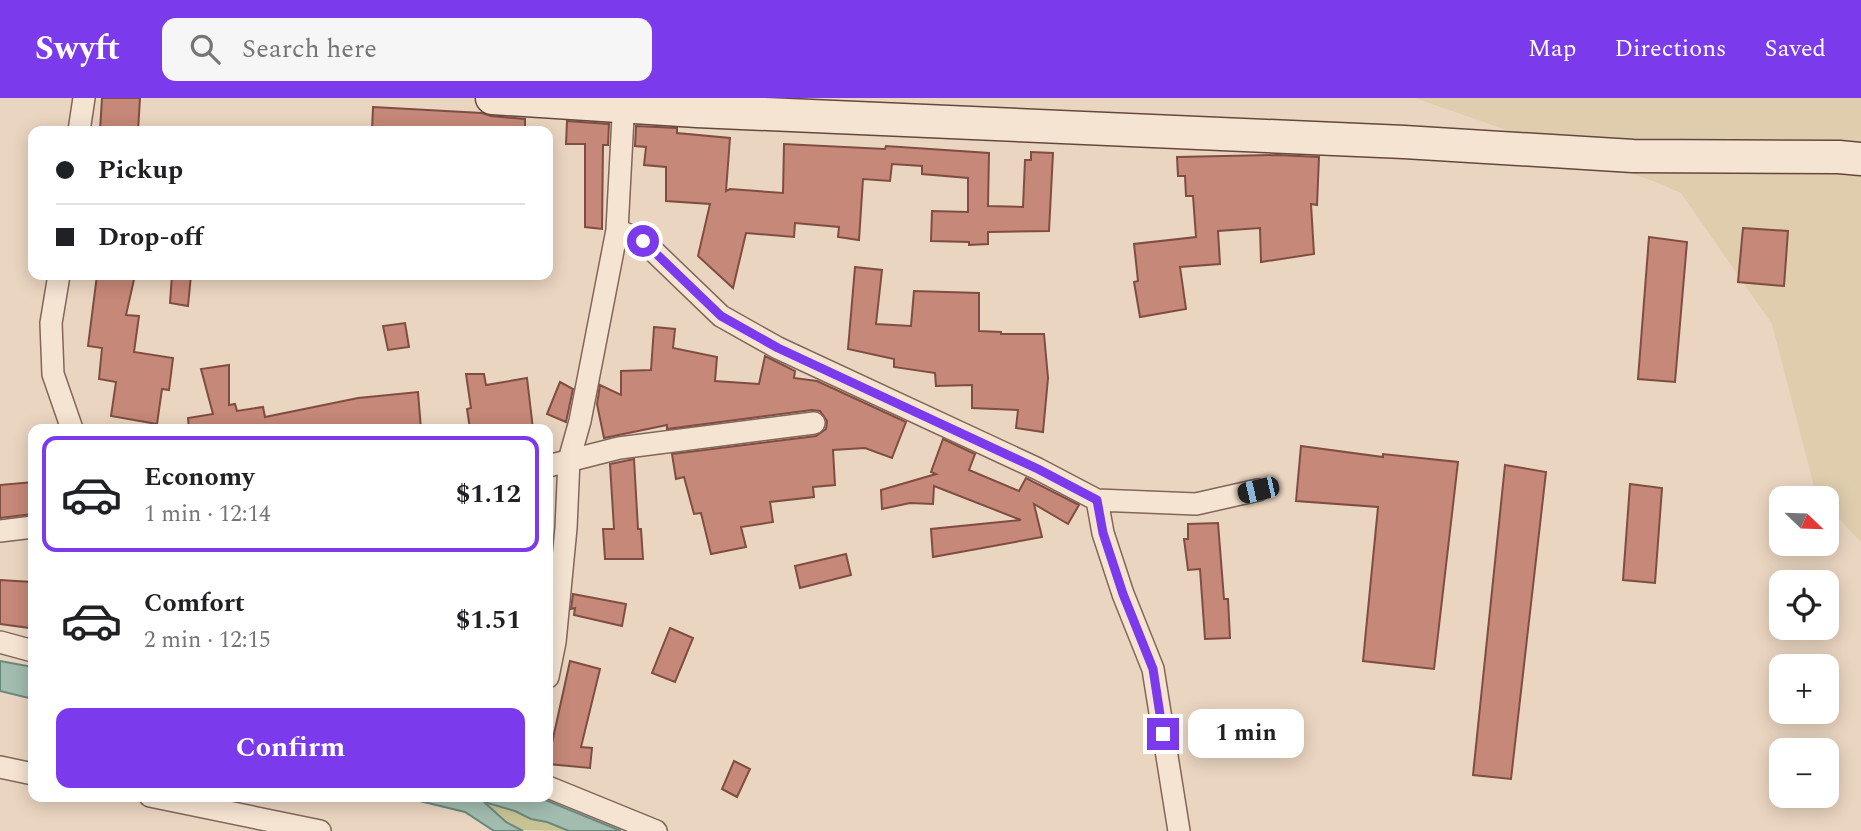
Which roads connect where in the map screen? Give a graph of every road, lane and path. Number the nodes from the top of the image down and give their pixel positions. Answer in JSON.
{"nodes":[{"id":1,"x":84,"y":98,"type":"edge"},
{"id":2,"x":492,"y":98,"type":"edge"},
{"id":3,"x":624,"y":102,"type":"edge"},
{"id":4,"x":80,"y":126,"type":"edge"},
{"id":5,"x":1861,"y":159,"type":"edge"},
{"id":6,"x":617,"y":230,"type":"junction"},
{"id":7,"x":58,"y":280,"type":"edge"},
{"id":8,"x":814,"y":423,"type":"dead end"},
{"id":9,"x":70,"y":424,"type":"edge"},
{"id":10,"x":569,"y":460,"type":"junction"},
{"id":11,"x":553,"y":465,"type":"edge"},
{"id":12,"x":1258,"y":490,"type":"dead end"},
{"id":13,"x":1097,"y":500,"type":"junction"},
{"id":14,"x":28,"y":528,"type":"edge"},
{"id":15,"x":0,"y":531,"type":"edge"},
{"id":16,"x":0,"y":642,"type":"edge"},
{"id":17,"x":28,"y":650,"type":"edge"},
{"id":18,"x":553,"y":652,"type":"edge"},
{"id":19,"x":0,"y":767,"type":"edge"},
{"id":20,"x":28,"y":773,"type":"edge"},
{"id":21,"x":553,"y":789,"type":"edge"},
{"id":22,"x":179,"y":802,"type":"edge"},
{"id":23,"x":320,"y":831,"type":"edge"},
{"id":24,"x":656,"y":831,"type":"edge"},
{"id":25,"x":1179,"y":831,"type":"edge"}],
"edges":[{"from":1,"to":4,"type":"street"},
{"from":2,"to":3,"type":"main road"},
{"from":3,"to":5,"type":"main road"},
{"from":3,"to":6,"type":"street"},
{"from":6,"to":10,"type":"street"},
{"from":6,"to":13,"type":"street"},
{"from":7,"to":9,"type":"street"},
{"from":8,"to":10,"type":"street"},
{"from":10,"to":11,"type":"street"},
{"from":10,"to":18,"type":"street"},
{"from":12,"to":13,"type":"street"},
{"from":13,"to":25,"type":"street"},
{"from":14,"to":15,"type":"street"},
{"from":16,"to":17,"type":"street"},
{"from":19,"to":20,"type":"street"},
{"from":21,"to":24,"type":"street"},
{"from":22,"to":23,"type":"street"}]}
